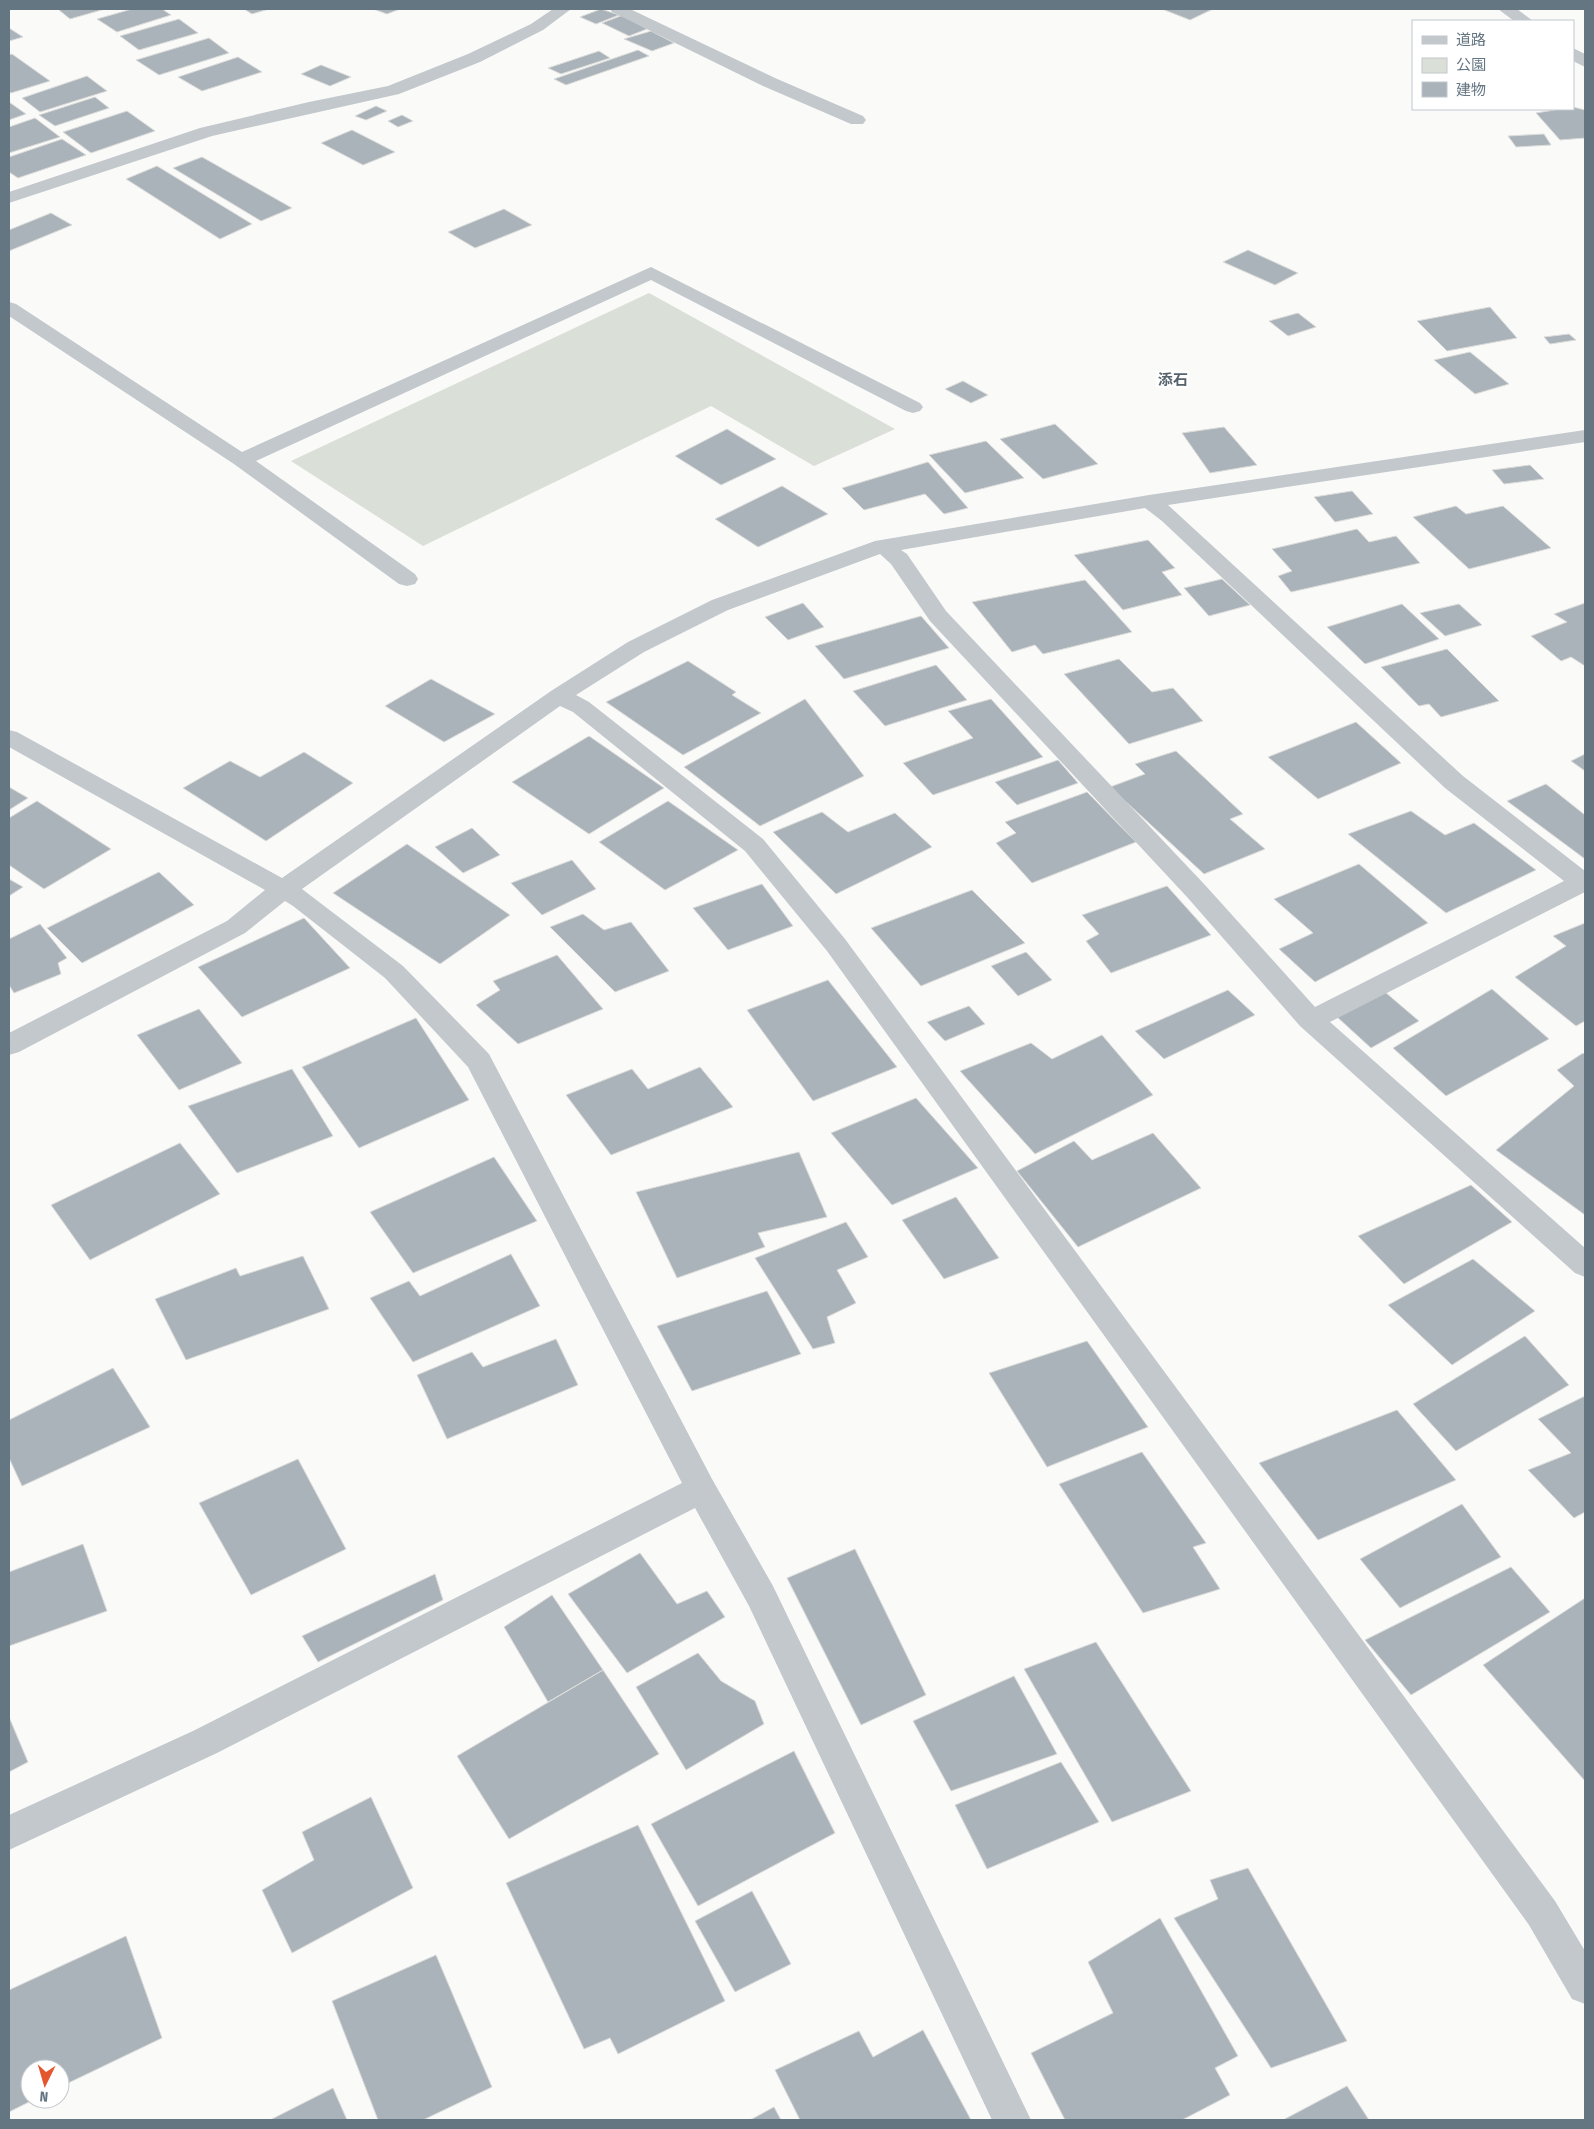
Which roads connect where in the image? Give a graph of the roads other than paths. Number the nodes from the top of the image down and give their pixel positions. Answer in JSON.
{"nodes":[{"id":1,"x":563,"y":9,"type":"edge"},
{"id":2,"x":618,"y":9,"type":"edge"},
{"id":3,"x":1506,"y":9,"type":"edge"},
{"id":4,"x":1523,"y":20,"type":"edge"},
{"id":5,"x":1574,"y":54,"type":"edge"},
{"id":6,"x":1585,"y":62,"type":"edge"},
{"id":7,"x":857,"y":120,"type":"dead end"},
{"id":8,"x":9,"y":198,"type":"edge"},
{"id":9,"x":9,"y":308,"type":"edge"},
{"id":10,"x":913,"y":407,"type":"dead end"},
{"id":11,"x":1585,"y":436,"type":"edge"},
{"id":12,"x":241,"y":460,"type":"junction"},
{"id":13,"x":1149,"y":501,"type":"junction"},
{"id":14,"x":882,"y":546,"type":"junction"},
{"id":15,"x":407,"y":579,"type":"dead end"},
{"id":16,"x":559,"y":696,"type":"junction"},
{"id":17,"x":9,"y":736,"type":"edge"},
{"id":18,"x":1585,"y":882,"type":"edge"},
{"id":19,"x":281,"y":891,"type":"junction"},
{"id":20,"x":1310,"y":1019,"type":"junction"},
{"id":21,"x":9,"y":1045,"type":"edge"},
{"id":22,"x":1585,"y":1265,"type":"edge"},
{"id":23,"x":701,"y":1489,"type":"junction"},
{"id":24,"x":9,"y":1833,"type":"edge"},
{"id":25,"x":1585,"y":1986,"type":"edge"},
{"id":26,"x":1012,"y":2120,"type":"edge"}],
"edges":[{"from":1,"to":8,"type":"street"},
{"from":2,"to":7,"type":"street"},
{"from":3,"to":4,"type":"street"},
{"from":5,"to":6,"type":"street"},
{"from":9,"to":12,"type":"street"},
{"from":10,"to":12,"type":"street"},
{"from":11,"to":13,"type":"street"},
{"from":12,"to":15,"type":"street"},
{"from":13,"to":14,"type":"street"},
{"from":13,"to":18,"type":"street"},
{"from":14,"to":16,"type":"street"},
{"from":14,"to":20,"type":"street"},
{"from":16,"to":19,"type":"street"},
{"from":16,"to":25,"type":"street"},
{"from":17,"to":19,"type":"street"},
{"from":18,"to":20,"type":"street"},
{"from":19,"to":21,"type":"street"},
{"from":19,"to":23,"type":"street"},
{"from":20,"to":22,"type":"street"},
{"from":23,"to":24,"type":"street"},
{"from":23,"to":26,"type":"street"}]}
